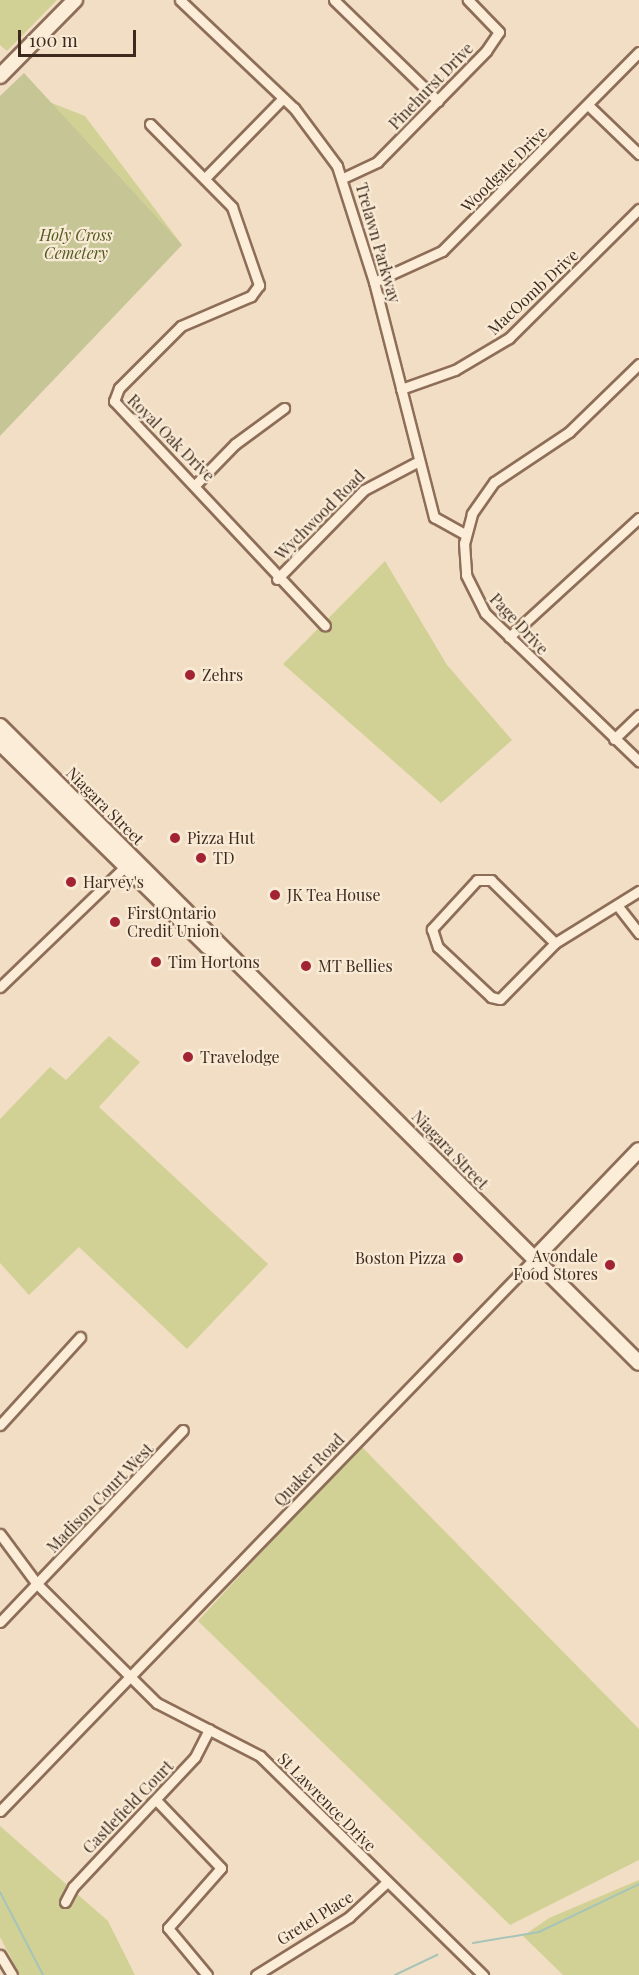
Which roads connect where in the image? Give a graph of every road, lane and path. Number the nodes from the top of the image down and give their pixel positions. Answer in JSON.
{"nodes":[{"id":1,"x":75,"y":0,"type":"edge"},
{"id":2,"x":334,"y":0,"type":"edge"},
{"id":3,"x":468,"y":0,"type":"edge"},
{"id":4,"x":182,"y":1,"type":"edge"},
{"id":5,"x":639,"y":52,"type":"edge"},
{"id":6,"x":0,"y":76,"type":"edge"},
{"id":7,"x":283,"y":99,"type":"junction"},
{"id":8,"x":438,"y":101,"type":"junction"},
{"id":9,"x":588,"y":105,"type":"junction"},
{"id":10,"x":150,"y":124,"type":"dead end"},
{"id":11,"x":639,"y":154,"type":"edge"},
{"id":12,"x":206,"y":177,"type":"junction"},
{"id":13,"x":343,"y":178,"type":"junction"},
{"id":14,"x":639,"y":209,"type":"edge"},
{"id":15,"x":374,"y":282,"type":"junction"},
{"id":16,"x":639,"y":364,"type":"edge"},
{"id":17,"x":401,"y":389,"type":"junction"},
{"id":18,"x":284,"y":408,"type":"dead end"},
{"id":19,"x":419,"y":460,"type":"junction"},
{"id":20,"x":196,"y":484,"type":"junction"},
{"id":21,"x":639,"y":518,"type":"edge"},
{"id":22,"x":465,"y":534,"type":"junction"},
{"id":23,"x":277,"y":579,"type":"junction"},
{"id":24,"x":325,"y":626,"type":"dead end"},
{"id":25,"x":509,"y":638,"type":"junction"},
{"id":26,"x":639,"y":715,"type":"edge"},
{"id":27,"x":0,"y":726,"type":"edge"},
{"id":28,"x":614,"y":739,"type":"junction"},
{"id":29,"x":0,"y":743,"type":"edge"},
{"id":30,"x":639,"y":761,"type":"edge"},
{"id":31,"x":130,"y":862,"type":"junction"},
{"id":32,"x":639,"y":891,"type":"edge"},
{"id":33,"x":617,"y":904,"type":"junction"},
{"id":34,"x":639,"y":933,"type":"edge"},
{"id":35,"x":555,"y":943,"type":"junction"},
{"id":36,"x":0,"y":987,"type":"edge"},
{"id":37,"x":639,"y":1150,"type":"edge"},
{"id":38,"x":534,"y":1259,"type":"junction"},
{"id":39,"x":80,"y":1337,"type":"dead end"},
{"id":40,"x":639,"y":1363,"type":"edge"},
{"id":41,"x":0,"y":1425,"type":"edge"},
{"id":42,"x":183,"y":1430,"type":"dead end"},
{"id":43,"x":0,"y":1534,"type":"edge"},
{"id":44,"x":37,"y":1584,"type":"junction"},
{"id":45,"x":0,"y":1622,"type":"edge"},
{"id":46,"x":131,"y":1677,"type":"junction"},
{"id":47,"x":209,"y":1729,"type":"junction"},
{"id":48,"x":156,"y":1800,"type":"junction"},
{"id":49,"x":0,"y":1811,"type":"edge"},
{"id":50,"x":386,"y":1882,"type":"junction"},
{"id":51,"x":65,"y":1902,"type":"dead end"},
{"id":52,"x":0,"y":1955,"type":"edge"},
{"id":53,"x":12,"y":1975,"type":"edge"},
{"id":54,"x":207,"y":1975,"type":"edge"},
{"id":55,"x":256,"y":1975,"type":"edge"},
{"id":56,"x":483,"y":1975,"type":"edge"}],
"edges":[{"from":1,"to":6,"type":"main road"},
{"from":2,"to":8,"type":"street"},
{"from":3,"to":8,"type":"street","name":"Pinehurst Drive"},
{"from":4,"to":7,"type":"street","name":"Trelawn Parkway"},
{"from":5,"to":9,"type":"street","name":"Woodgate Drive"},
{"from":7,"to":12,"type":"street"},
{"from":7,"to":13,"type":"street","name":"Trelawn Parkway"},
{"from":8,"to":13,"type":"street","name":"Pinehurst Drive"},
{"from":9,"to":11,"type":"street"},
{"from":9,"to":15,"type":"street","name":"Woodgate Drive"},
{"from":10,"to":12,"type":"street","name":"Royal Oak Drive"},
{"from":12,"to":20,"type":"street","name":"Royal Oak Drive"},
{"from":13,"to":15,"type":"street","name":"Trelawn Parkway"},
{"from":14,"to":17,"type":"street","name":"MacOomb Drive"},
{"from":15,"to":17,"type":"street","name":"Trelawn Parkway"},
{"from":16,"to":22,"type":"street"},
{"from":17,"to":19,"type":"street","name":"Trelawn Parkway"},
{"from":18,"to":20,"type":"street"},
{"from":19,"to":22,"type":"street","name":"Trelawn Parkway"},
{"from":19,"to":23,"type":"street","name":"Wychwood Road"},
{"from":20,"to":23,"type":"street","name":"Royal Oak Drive"},
{"from":21,"to":25,"type":"street"},
{"from":22,"to":25,"type":"street","name":"Page Drive"},
{"from":23,"to":24,"type":"street","name":"Royal Oak Drive"},
{"from":25,"to":28,"type":"street","name":"Page Drive"},
{"from":26,"to":28,"type":"street"},
{"from":27,"to":31,"type":"main road","name":"Niagara Street"},
{"from":28,"to":30,"type":"street","name":"Page Drive"},
{"from":29,"to":31,"type":"main road","name":"Niagara Street"},
{"from":31,"to":36,"type":"street"},
{"from":31,"to":38,"type":"main road","name":"Niagara Street"},
{"from":32,"to":33,"type":"street"},
{"from":33,"to":34,"type":"street"},
{"from":33,"to":35,"type":"street"},
{"from":35,"to":35,"type":"street"},
{"from":37,"to":38,"type":"main road","name":"Quaker Road"},
{"from":38,"to":40,"type":"main road","name":"Niagara Street"},
{"from":38,"to":46,"type":"street","name":"Quaker Road"},
{"from":39,"to":41,"type":"street"},
{"from":42,"to":44,"type":"street","name":"Madison Court West"},
{"from":43,"to":44,"type":"street","name":"St Lawrence Drive"},
{"from":44,"to":45,"type":"street","name":"Madison Court West"},
{"from":44,"to":46,"type":"street","name":"St Lawrence Drive"},
{"from":46,"to":47,"type":"street","name":"St Lawrence Drive"},
{"from":46,"to":49,"type":"street","name":"Quaker Road"},
{"from":47,"to":48,"type":"street","name":"Castlefield Court"},
{"from":47,"to":50,"type":"street","name":"St Lawrence Drive"},
{"from":48,"to":51,"type":"street","name":"Castlefield Court"},
{"from":48,"to":54,"type":"street"},
{"from":50,"to":55,"type":"street","name":"Gretel Place"},
{"from":50,"to":56,"type":"street","name":"St Lawrence Drive"},
{"from":52,"to":53,"type":"street"}]}
